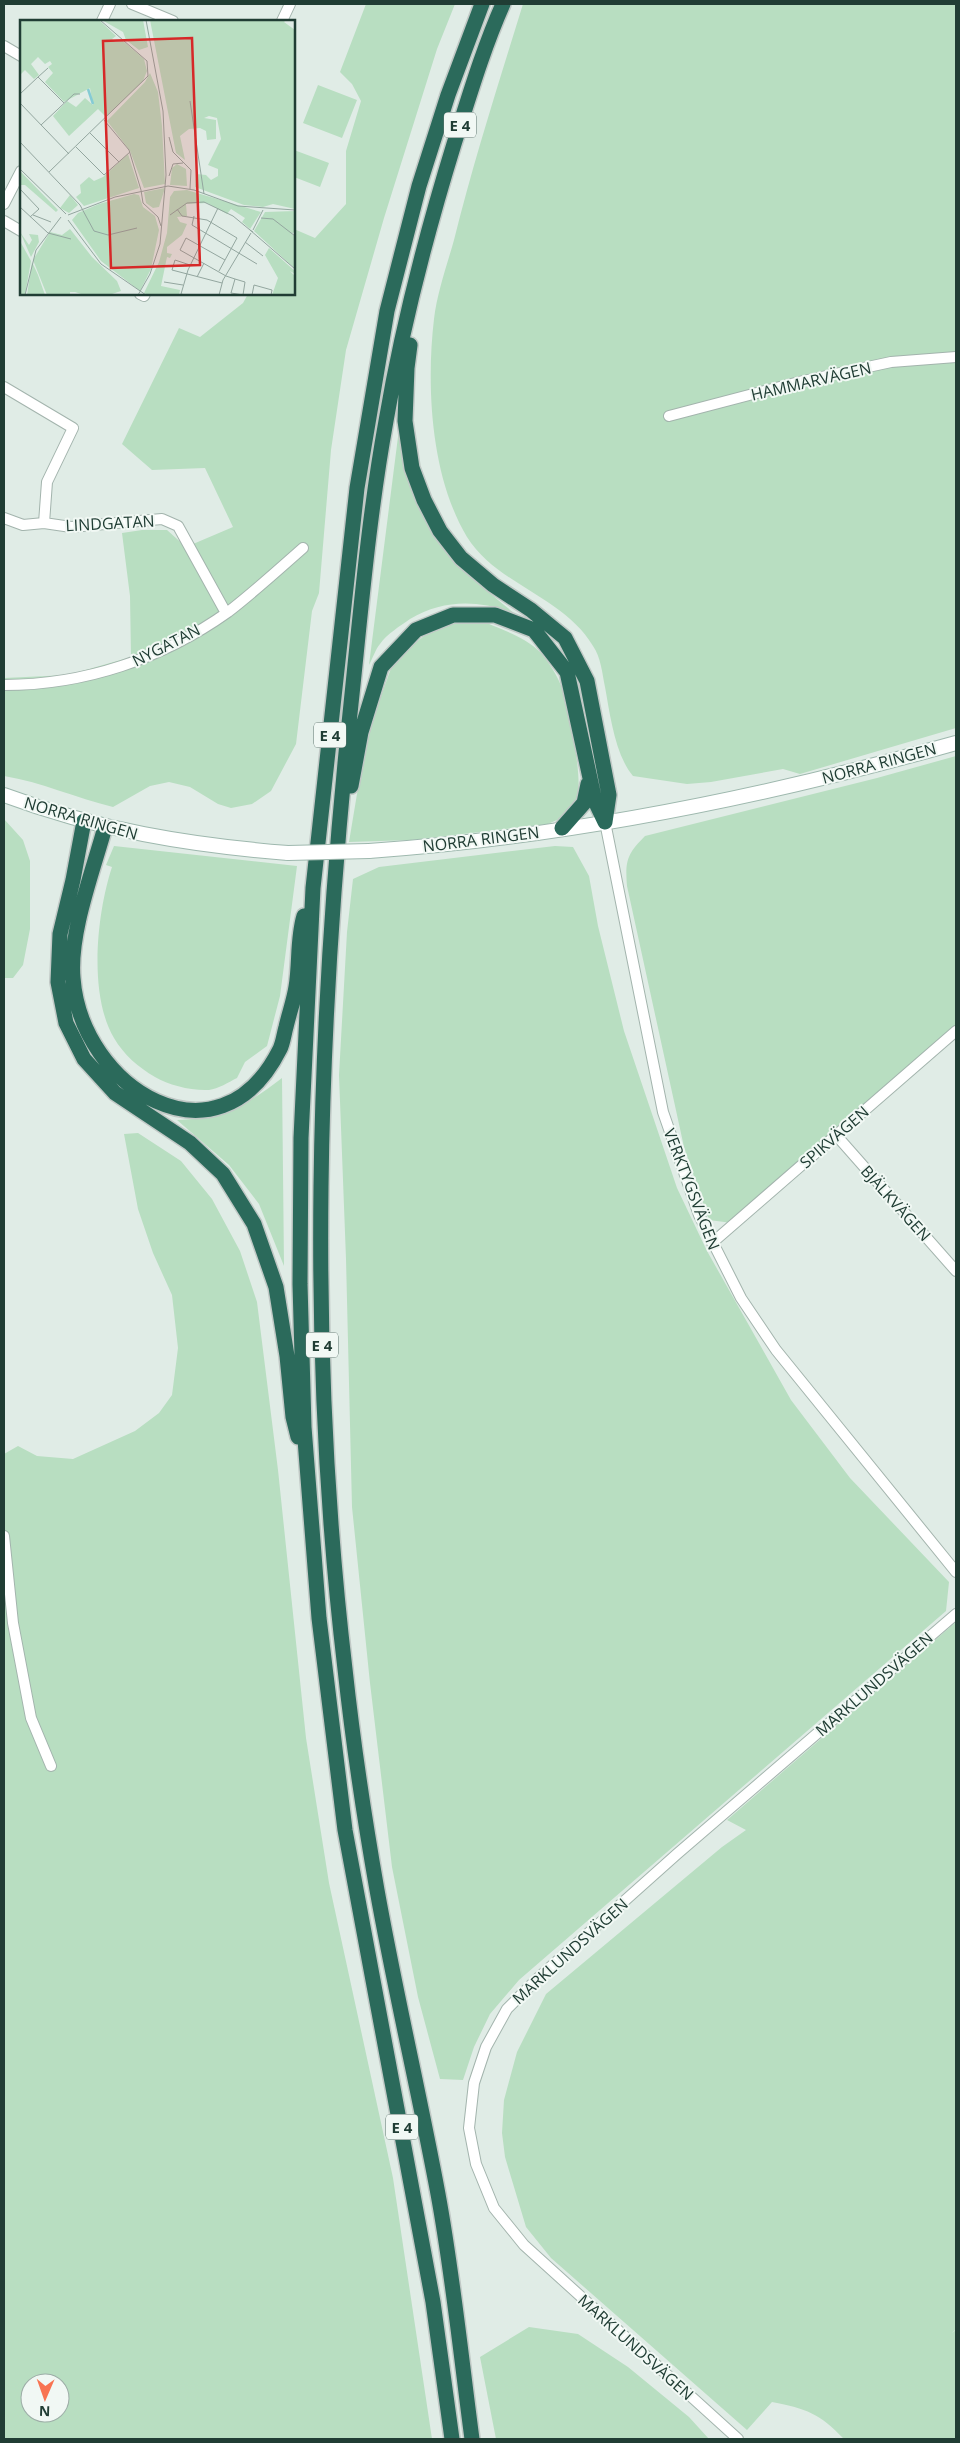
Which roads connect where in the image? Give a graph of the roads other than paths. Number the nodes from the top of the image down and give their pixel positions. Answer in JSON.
{"nodes":[{"id":1,"x":110,"y":4,"type":"edge"},
{"id":2,"x":132,"y":4,"type":"edge"},
{"id":3,"x":290,"y":4,"type":"edge"},
{"id":4,"x":482,"y":4,"type":"edge"},
{"id":5,"x":503,"y":4,"type":"edge"},
{"id":6,"x":102,"y":20,"type":"edge"},
{"id":7,"x":171,"y":20,"type":"edge"},
{"id":8,"x":282,"y":20,"type":"edge"},
{"id":9,"x":4,"y":46,"type":"edge"},
{"id":10,"x":20,"y":55,"type":"edge"},
{"id":11,"x":20,"y":173,"type":"edge"},
{"id":12,"x":4,"y":204,"type":"edge"},
{"id":13,"x":4,"y":221,"type":"edge"},
{"id":14,"x":20,"y":230,"type":"edge"},
{"id":15,"x":422,"y":247,"type":"junction"},
{"id":16,"x":956,"y":357,"type":"edge"},
{"id":17,"x":4,"y":387,"type":"edge"},
{"id":18,"x":669,"y":416,"type":"dead end"},
{"id":19,"x":4,"y":518,"type":"edge"},
{"id":20,"x":44,"y":524,"type":"junction"},
{"id":21,"x":303,"y":548,"type":"dead end"},
{"id":22,"x":226,"y":613,"type":"junction"},
{"id":23,"x":4,"y":685,"type":"edge"},
{"id":24,"x":956,"y":743,"type":"edge"},
{"id":25,"x":590,"y":781,"type":"junction"},
{"id":26,"x":4,"y":795,"type":"edge"},
{"id":27,"x":84,"y":821,"type":"junction"},
{"id":28,"x":604,"y":822,"type":"junction"},
{"id":29,"x":340,"y":823,"type":"junction"},
{"id":30,"x":105,"y":827,"type":"junction"},
{"id":31,"x":562,"y":828,"type":"junction"},
{"id":32,"x":313,"y":888,"type":"junction"},
{"id":33,"x":956,"y":1031,"type":"edge"},
{"id":34,"x":836,"y":1136,"type":"junction"},
{"id":35,"x":712,"y":1243,"type":"junction"},
{"id":36,"x":956,"y":1271,"type":"edge"},
{"id":37,"x":308,"y":1483,"type":"junction"},
{"id":38,"x":4,"y":1536,"type":"edge"},
{"id":39,"x":956,"y":1572,"type":"edge"},
{"id":40,"x":956,"y":1614,"type":"edge"},
{"id":41,"x":50,"y":1766,"type":"dead end"},
{"id":42,"x":452,"y":2439,"type":"edge"},
{"id":43,"x":472,"y":2439,"type":"edge"},
{"id":44,"x":738,"y":2439,"type":"edge"}],
"edges":[{"from":1,"to":6,"type":"street"},
{"from":2,"to":7,"type":"street"},
{"from":3,"to":8,"type":"street"},
{"from":4,"to":32,"type":"highway","number":"E 4"},
{"from":5,"to":15,"type":"highway","number":"E 4"},
{"from":9,"to":10,"type":"street"},
{"from":11,"to":12,"type":"street"},
{"from":13,"to":14,"type":"street"},
{"from":15,"to":28,"type":"highway","number":"E 4"},
{"from":15,"to":29,"type":"highway","number":"E 4"},
{"from":16,"to":18,"type":"street","name":"HAMMARVÄGEN"},
{"from":17,"to":20,"type":"street"},
{"from":19,"to":20,"type":"street","name":"LINDGATAN"},
{"from":20,"to":22,"type":"street","name":"LINDGATAN"},
{"from":21,"to":22,"type":"street","name":"NYGATAN"},
{"from":22,"to":23,"type":"street","name":"NYGATAN"},
{"from":24,"to":28,"type":"main road","name":"NORRA RINGEN"},
{"from":25,"to":28,"type":"highway","number":"E 4"},
{"from":25,"to":29,"type":"highway","number":"E 4"},
{"from":25,"to":31,"type":"highway"},
{"from":26,"to":27,"type":"main road","name":"NORRA RINGEN"},
{"from":27,"to":30,"type":"main road","name":"NORRA RINGEN"},
{"from":27,"to":37,"type":"highway","number":"E 4"},
{"from":28,"to":31,"type":"main road","name":"NORRA RINGEN"},
{"from":28,"to":35,"type":"street","name":"VERKTYGSVÄGEN"},
{"from":29,"to":43,"type":"highway","number":"E 4"},
{"from":30,"to":31,"type":"main road","name":"NORRA RINGEN","bridge":true},
{"from":30,"to":32,"type":"highway","number":"E 4"},
{"from":32,"to":37,"type":"highway","number":"E 4"},
{"from":33,"to":34,"type":"street","name":"SPIKVÄGEN"},
{"from":34,"to":35,"type":"street","name":"SPIKVÄGEN"},
{"from":34,"to":36,"type":"street","name":"BJÄLKVÄGEN"},
{"from":35,"to":39,"type":"street","name":"VERKTYGSVÄGEN"},
{"from":37,"to":42,"type":"highway","number":"E 4"},
{"from":38,"to":41,"type":"street"},
{"from":40,"to":44,"type":"street","name":"MARKLUNDSVÄGEN"}]}
